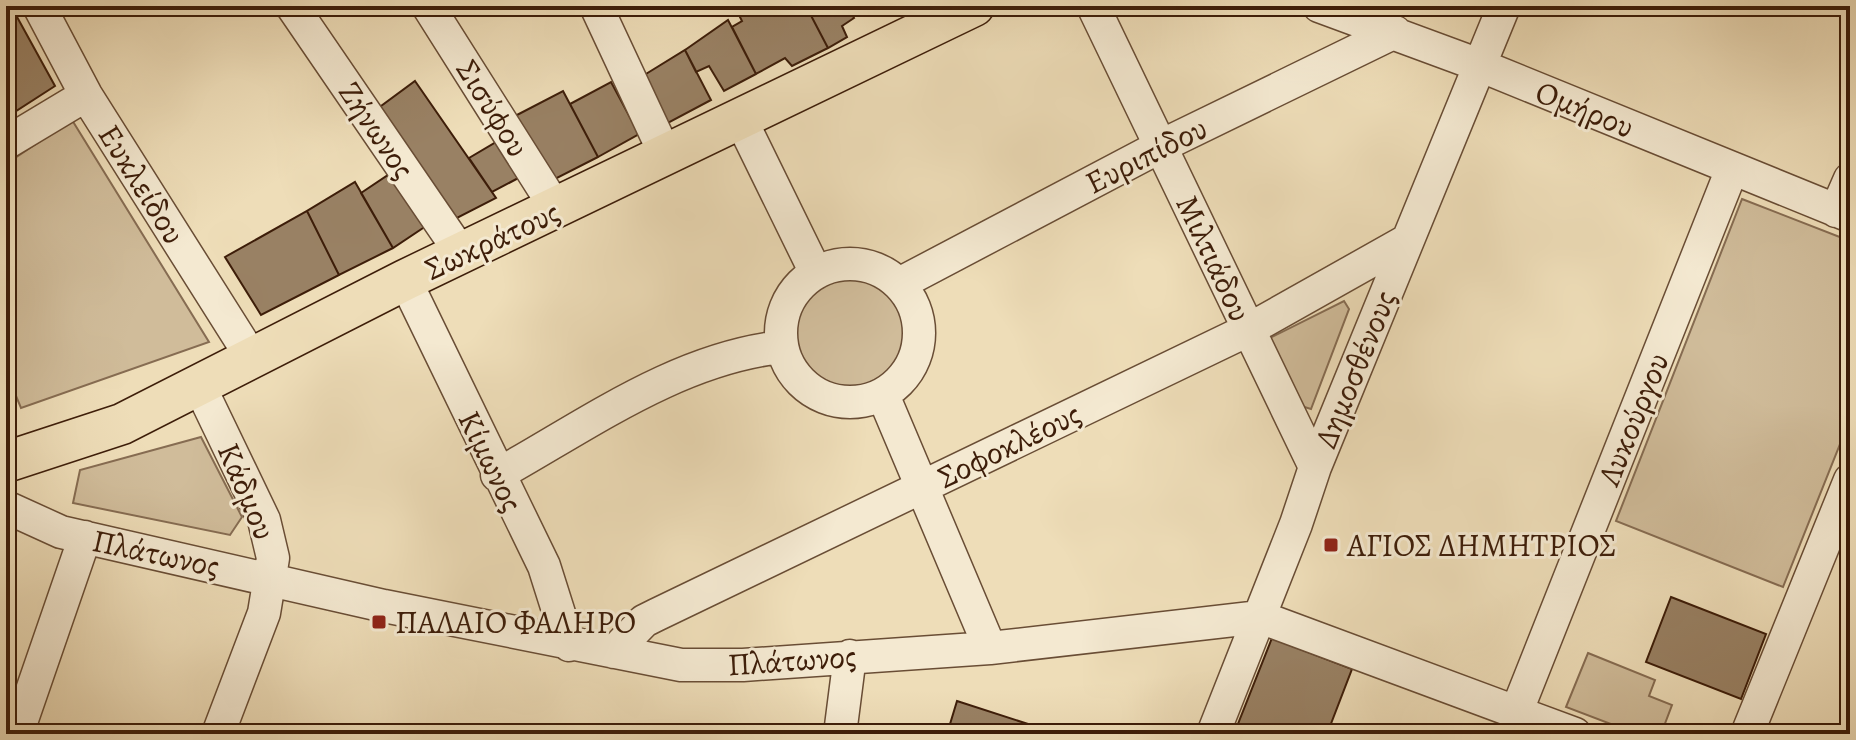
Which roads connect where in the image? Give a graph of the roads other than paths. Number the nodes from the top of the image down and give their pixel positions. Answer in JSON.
{"nodes":[{"id":1,"x":39,"y":6,"type":"edge"},
{"id":2,"x":292,"y":6,"type":"edge"},
{"id":3,"x":428,"y":6,"type":"edge"},
{"id":4,"x":974,"y":6,"type":"edge"},
{"id":5,"x":1093,"y":6,"type":"edge"},
{"id":6,"x":1319,"y":6,"type":"edge"},
{"id":7,"x":1504,"y":6,"type":"edge"},
{"id":8,"x":603,"y":9,"type":"edge"},
{"id":9,"x":1395,"y":32,"type":"junction"},
{"id":10,"x":1479,"y":65,"type":"junction"},
{"id":11,"x":86,"y":95,"type":"junction"},
{"id":12,"x":741,"y":120,"type":"junction"},
{"id":13,"x":6,"y":143,"type":"edge"},
{"id":14,"x":1161,"y":146,"type":"junction"},
{"id":15,"x":666,"y":156,"type":"junction"},
{"id":16,"x":1732,"y":169,"type":"junction"},
{"id":17,"x":1850,"y":179,"type":"edge"},
{"id":18,"x":557,"y":210,"type":"junction"},
{"id":19,"x":1843,"y":214,"type":"edge"},
{"id":20,"x":1408,"y":240,"type":"junction"},
{"id":21,"x":461,"y":253,"type":"junction"},
{"id":22,"x":816,"y":273,"type":"junction"},
{"id":23,"x":405,"y":280,"type":"junction"},
{"id":24,"x":899,"y":284,"type":"junction"},
{"id":25,"x":1248,"y":330,"type":"junction"},
{"id":26,"x":782,"y":347,"type":"junction"},
{"id":27,"x":252,"y":358,"type":"junction"},
{"id":28,"x":200,"y":387,"type":"junction"},
{"id":29,"x":883,"y":395,"type":"junction"},
{"id":30,"x":6,"y":462,"type":"edge"},
{"id":31,"x":1315,"y":467,"type":"junction"},
{"id":32,"x":497,"y":475,"type":"junction"},
{"id":33,"x":1850,"y":480,"type":"edge"},
{"id":34,"x":923,"y":487,"type":"junction"},
{"id":35,"x":6,"y":507,"type":"edge"},
{"id":36,"x":85,"y":537,"type":"junction"},
{"id":37,"x":272,"y":578,"type":"junction"},
{"id":38,"x":1260,"y":617,"type":"junction"},
{"id":39,"x":569,"y":645,"type":"junction"},
{"id":40,"x":990,"y":648,"type":"junction"},
{"id":41,"x":614,"y":652,"type":"junction"},
{"id":42,"x":850,"y":656,"type":"junction"},
{"id":43,"x":1516,"y":713,"type":"junction"},
{"id":44,"x":17,"y":734,"type":"edge"},
{"id":45,"x":218,"y":734,"type":"edge"},
{"id":46,"x":840,"y":734,"type":"edge"},
{"id":47,"x":1213,"y":734,"type":"edge"},
{"id":48,"x":1575,"y":734,"type":"edge"},
{"id":49,"x":1747,"y":734,"type":"edge"}],
"edges":[{"from":1,"to":11,"type":"street","name":"Ευκλείδου"},
{"from":2,"to":21,"type":"street","name":"Ζήνωνος"},
{"from":3,"to":18,"type":"street","name":"Σισύφου"},
{"from":4,"to":12,"type":"main road","name":"Σωκράτους"},
{"from":5,"to":14,"type":"street","name":"Μιλτιάδου"},
{"from":6,"to":9,"type":"street","name":"Ομήρου"},
{"from":7,"to":10,"type":"street","name":"Δημοσθένους"},
{"from":8,"to":15,"type":"street"},
{"from":9,"to":10,"type":"street","name":"Ομήρου"},
{"from":9,"to":14,"type":"street","name":"Ευριπίδου"},
{"from":10,"to":16,"type":"street","name":"Ομήρου"},
{"from":10,"to":20,"type":"street","name":"Δημοσθένους"},
{"from":11,"to":13,"type":"street"},
{"from":11,"to":27,"type":"street","name":"Ευκλείδου"},
{"from":12,"to":15,"type":"main road","name":"Σωκράτους"},
{"from":12,"to":22,"type":"street"},
{"from":14,"to":24,"type":"street","name":"Ευριπίδου"},
{"from":14,"to":25,"type":"street","name":"Μιλτιάδου"},
{"from":15,"to":18,"type":"main road","name":"Σωκράτους"},
{"from":16,"to":19,"type":"street","name":"Ομήρου"},
{"from":16,"to":43,"type":"street","name":"Λυκούργου"},
{"from":17,"to":19,"type":"street"},
{"from":18,"to":21,"type":"main road","name":"Σωκράτους"},
{"from":20,"to":25,"type":"street","name":"Σοφοκλέους"},
{"from":20,"to":31,"type":"street","name":"Δημοσθένους"},
{"from":21,"to":23,"type":"main road","name":"Σωκράτους"},
{"from":22,"to":24,"type":"street"},
{"from":22,"to":26,"type":"street"},
{"from":23,"to":27,"type":"main road","name":"Σωκράτους"},
{"from":23,"to":32,"type":"street","name":"Κίμωνος"},
{"from":24,"to":29,"type":"street"},
{"from":25,"to":31,"type":"street","name":"Μιλτιάδου"},
{"from":25,"to":34,"type":"street","name":"Σοφοκλέους"},
{"from":26,"to":29,"type":"street"},
{"from":26,"to":32,"type":"street"},
{"from":27,"to":28,"type":"main road","name":"Σωκράτους"},
{"from":28,"to":30,"type":"main road","name":"Σωκράτους"},
{"from":28,"to":37,"type":"street","name":"Κάδμου"},
{"from":29,"to":34,"type":"street"},
{"from":31,"to":38,"type":"street","name":"Δημοσθένους"},
{"from":32,"to":39,"type":"street","name":"Κίμωνος"},
{"from":33,"to":49,"type":"street"},
{"from":34,"to":40,"type":"street"},
{"from":34,"to":41,"type":"street","name":"Σοφοκλέους"},
{"from":35,"to":36,"type":"street","name":"Πλάτωνος"},
{"from":36,"to":37,"type":"street","name":"Πλάτωνος"},
{"from":36,"to":44,"type":"street"},
{"from":37,"to":39,"type":"street","name":"Πλάτωνος"},
{"from":37,"to":45,"type":"street","name":"Κάδμου"},
{"from":38,"to":40,"type":"street","name":"Πλάτωνος"},
{"from":38,"to":43,"type":"street","name":"Πλάτωνος"},
{"from":38,"to":47,"type":"street","name":"Δημοσθένους"},
{"from":39,"to":41,"type":"street","name":"Πλάτωνος"},
{"from":40,"to":42,"type":"street","name":"Πλάτωνος"},
{"from":41,"to":42,"type":"street","name":"Πλάτωνος"},
{"from":42,"to":46,"type":"street"},
{"from":43,"to":48,"type":"street","name":"Πλάτωνος"}]}
